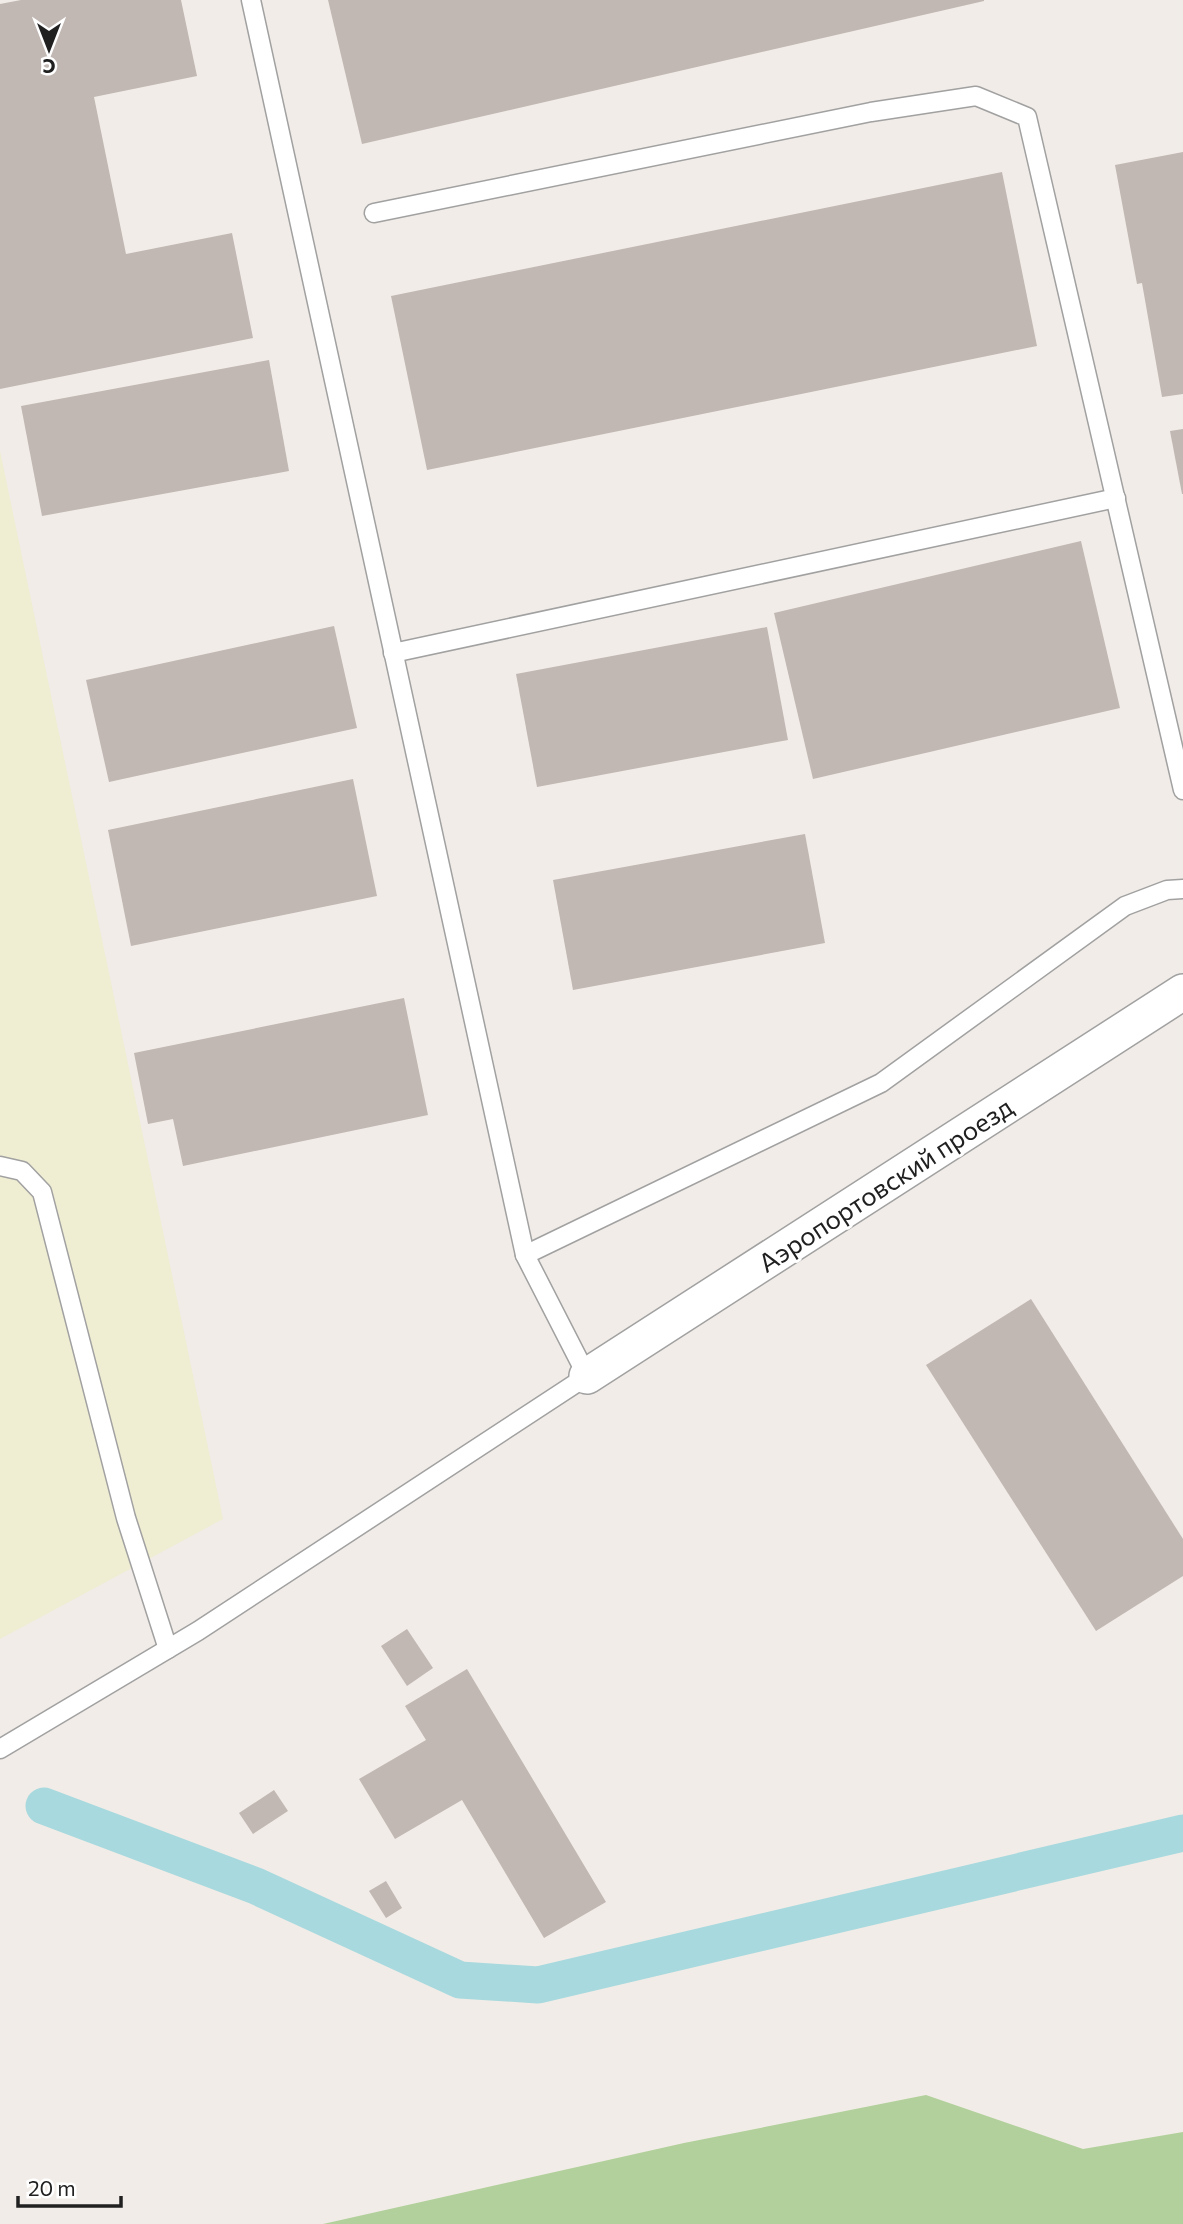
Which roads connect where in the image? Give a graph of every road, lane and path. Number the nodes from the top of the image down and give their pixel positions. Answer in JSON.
{"nodes":[{"id":1,"x":251,"y":0,"type":"edge"},
{"id":2,"x":374,"y":213,"type":"dead end"},
{"id":3,"x":1116,"y":498,"type":"junction"},
{"id":4,"x":393,"y":653,"type":"junction"},
{"id":5,"x":1183,"y":790,"type":"edge"},
{"id":6,"x":1183,"y":890,"type":"edge"},
{"id":7,"x":1183,"y":992,"type":"edge"},
{"id":8,"x":0,"y":1166,"type":"edge"},
{"id":9,"x":525,"y":1255,"type":"junction"},
{"id":10,"x":587,"y":1376,"type":"junction"},
{"id":11,"x":168,"y":1649,"type":"junction"},
{"id":12,"x":0,"y":1748,"type":"edge"}],
"edges":[{"from":1,"to":4,"type":"lane"},
{"from":2,"to":3,"type":"lane"},
{"from":3,"to":4,"type":"lane"},
{"from":3,"to":5,"type":"lane"},
{"from":4,"to":9,"type":"lane"},
{"from":6,"to":9,"type":"lane"},
{"from":7,"to":10,"type":"street","name":"Аэропортовский проезд"},
{"from":8,"to":11,"type":"lane"},
{"from":9,"to":10,"type":"lane"},
{"from":10,"to":11,"type":"lane"},
{"from":11,"to":12,"type":"lane"}]}
